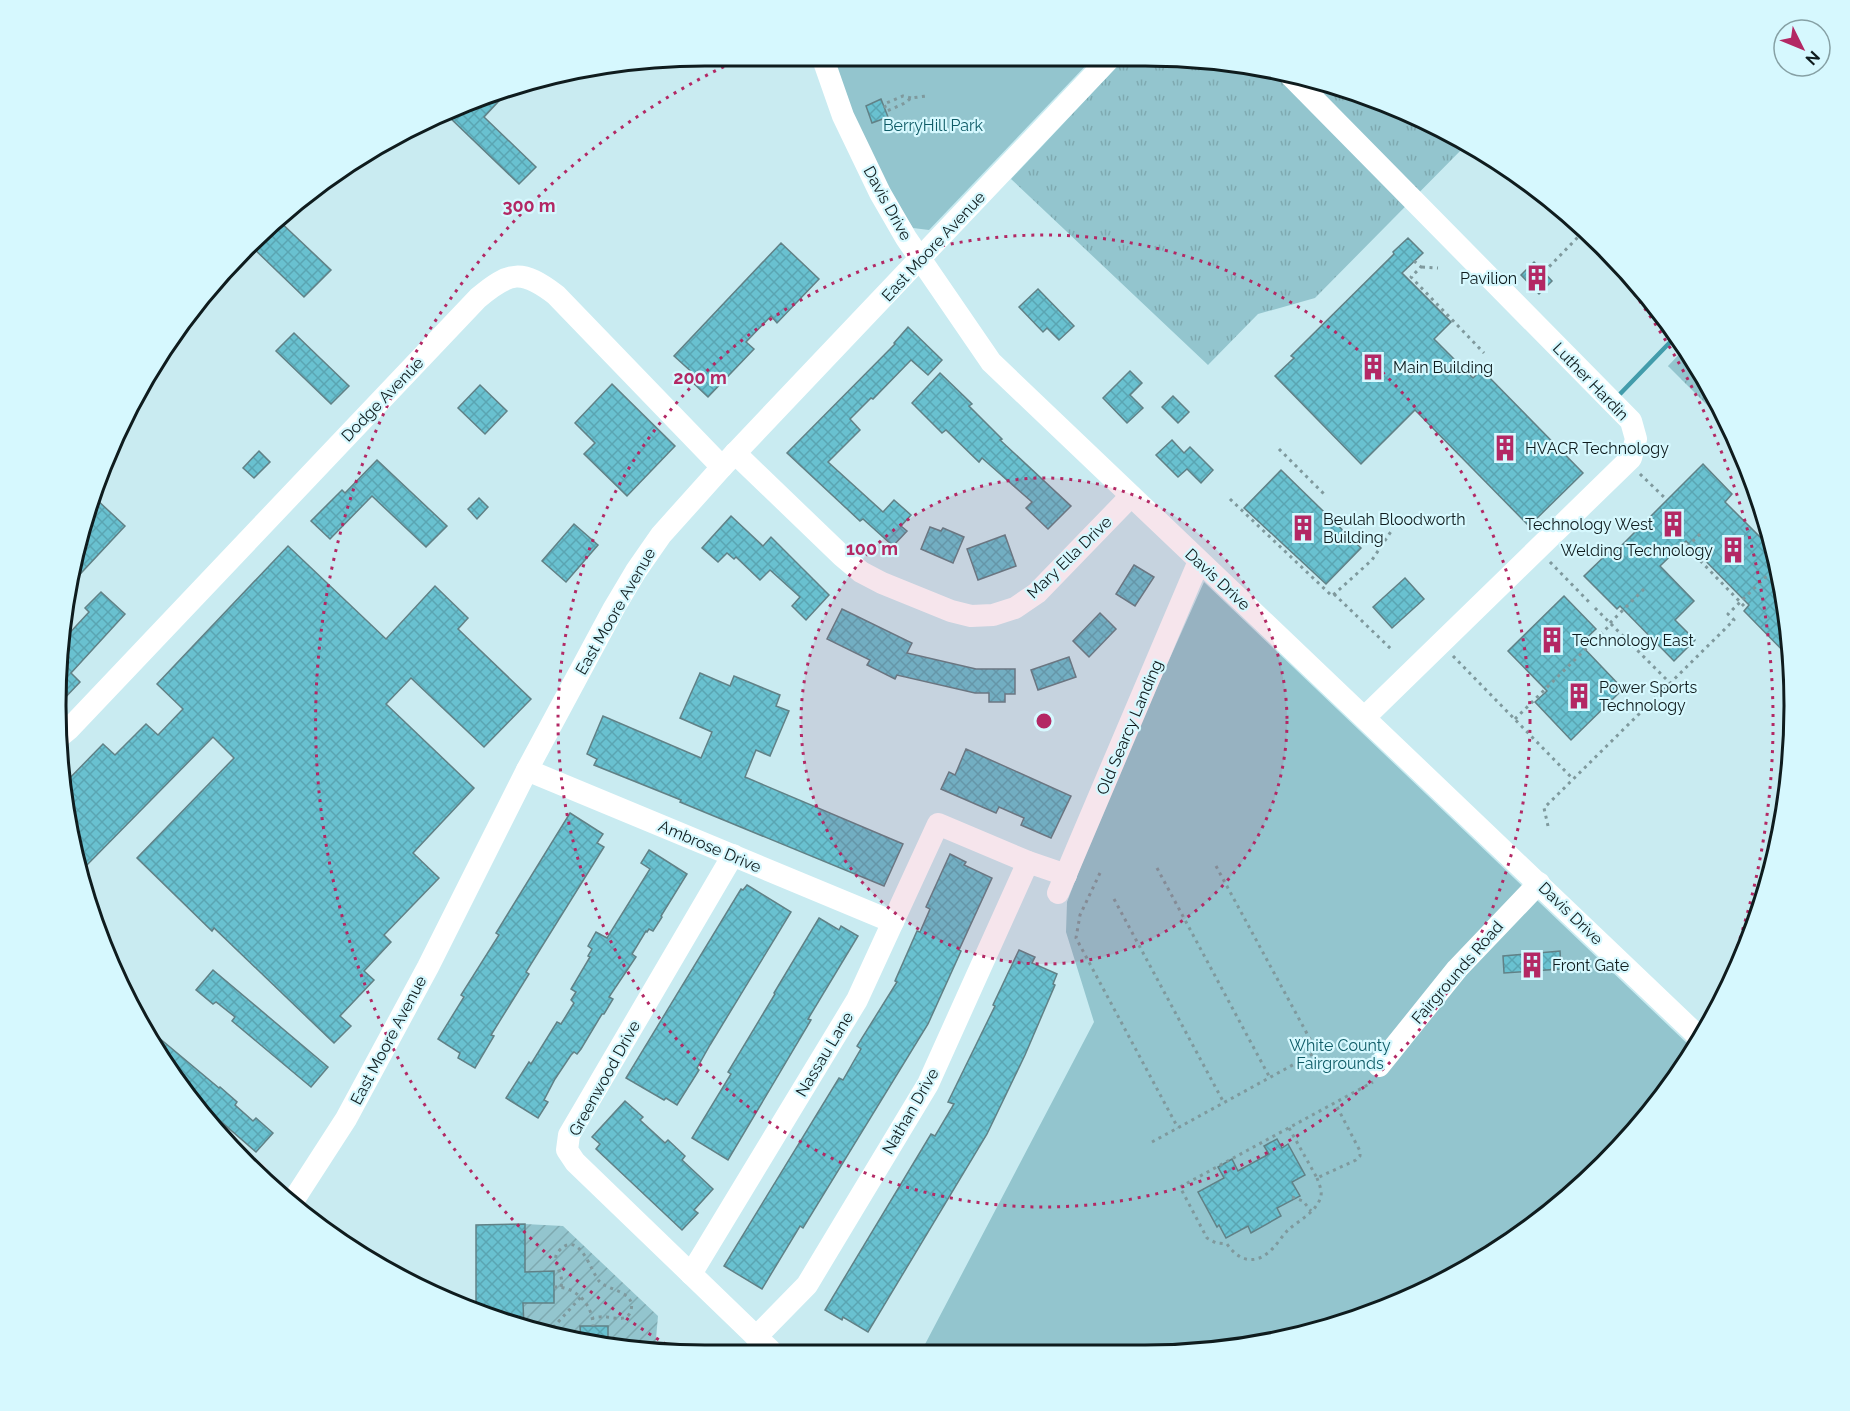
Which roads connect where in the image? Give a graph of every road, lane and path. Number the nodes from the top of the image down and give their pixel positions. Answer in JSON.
{"nodes":[{"id":1,"x":826,"y":66,"type":"edge"},
{"id":2,"x":1102,"y":66,"type":"edge"},
{"id":3,"x":1301,"y":86,"type":"edge"},
{"id":4,"x":926,"y":96,"type":"dead end"},
{"id":5,"x":911,"y":98,"type":"junction"},
{"id":6,"x":1579,"y":237,"type":"edge"},
{"id":7,"x":921,"y":258,"type":"junction"},
{"id":8,"x":1414,"y":261,"type":"dead end"},
{"id":9,"x":1421,"y":267,"type":"junction"},
{"id":10,"x":1438,"y":268,"type":"dead end"},
{"id":11,"x":1544,"y":272,"type":"dead end"},
{"id":12,"x":1484,"y":352,"type":"dead end"},
{"id":13,"x":1279,"y":449,"type":"dead end"},
{"id":14,"x":729,"y":460,"type":"junction"},
{"id":15,"x":1638,"y":472,"type":"dead end"},
{"id":16,"x":1324,"y":494,"type":"dead end"},
{"id":17,"x":1131,"y":496,"type":"junction"},
{"id":18,"x":1230,"y":499,"type":"dead end"},
{"id":19,"x":1667,"y":500,"type":"dead end"},
{"id":20,"x":1392,"y":530,"type":"dead end"},
{"id":21,"x":1700,"y":534,"type":"dead end"},
{"id":22,"x":1548,"y":560,"type":"dead end"},
{"id":23,"x":1199,"y":561,"type":"junction"},
{"id":24,"x":1770,"y":573,"type":"edge"},
{"id":25,"x":1644,"y":589,"type":"dead end"},
{"id":26,"x":1334,"y":594,"type":"junction"},
{"id":27,"x":1589,"y":602,"type":"dead end"},
{"id":28,"x":1741,"y":602,"type":"junction"},
{"id":29,"x":1744,"y":606,"type":"dead end"},
{"id":30,"x":1595,"y":608,"type":"dead end"},
{"id":31,"x":1610,"y":623,"type":"junction"},
{"id":32,"x":1391,"y":649,"type":"dead end"},
{"id":33,"x":1452,"y":654,"type":"dead end"},
{"id":34,"x":1670,"y":683,"type":"junction"},
{"id":35,"x":1365,"y":717,"type":"junction"},
{"id":36,"x":1515,"y":719,"type":"junction"},
{"id":37,"x":67,"y":731,"type":"edge"},
{"id":38,"x":526,"y":770,"type":"junction"},
{"id":39,"x":1573,"y":778,"type":"junction"},
{"id":40,"x":1548,"y":826,"type":"dead end"},
{"id":41,"x":733,"y":855,"type":"junction"},
{"id":42,"x":1028,"y":862,"type":"junction"},
{"id":43,"x":1216,"y":866,"type":"dead end"},
{"id":44,"x":1157,"y":868,"type":"dead end"},
{"id":45,"x":1100,"y":873,"type":"dead end"},
{"id":46,"x":1539,"y":882,"type":"junction"},
{"id":47,"x":1114,"y":899,"type":"dead end"},
{"id":48,"x":893,"y":922,"type":"junction"},
{"id":49,"x":1694,"y":1032,"type":"edge"},
{"id":50,"x":1376,"y":1074,"type":"joint"},
{"id":51,"x":1270,"y":1078,"type":"junction"},
{"id":52,"x":1224,"y":1103,"type":"junction"},
{"id":53,"x":1335,"y":1103,"type":"junction"},
{"id":54,"x":1178,"y":1128,"type":"junction"},
{"id":55,"x":1289,"y":1128,"type":"junction"},
{"id":56,"x":1152,"y":1142,"type":"dead end"},
{"id":57,"x":1317,"y":1178,"type":"junction"},
{"id":58,"x":296,"y":1196,"type":"edge"},
{"id":59,"x":1292,"y":1197,"type":"dead end"},
{"id":60,"x":1311,"y":1211,"type":"junction"},
{"id":61,"x":691,"y":1274,"type":"junction"},
{"id":62,"x":554,"y":1287,"type":"dead end"},
{"id":63,"x":561,"y":1287,"type":"junction"},
{"id":64,"x":581,"y":1297,"type":"junction"},
{"id":65,"x":593,"y":1318,"type":"junction"},
{"id":66,"x":554,"y":1326,"type":"edge"},
{"id":67,"x":593,"y":1326,"type":"dead end"},
{"id":68,"x":763,"y":1343,"type":"edge"}],
"edges":[{"from":1,"to":7,"type":"street","name":"Davis Drive"},
{"from":2,"to":7,"type":"street","name":"East Moore Avenue"},
{"from":3,"to":35,"type":"street","name":"Luther Hardin"},
{"from":4,"to":5,"type":"path"},
{"from":5,"to":5,"type":"path"},
{"from":6,"to":11,"type":"path"},
{"from":7,"to":14,"type":"street","name":"East Moore Avenue"},
{"from":7,"to":17,"type":"street","name":"Davis Drive"},
{"from":8,"to":9,"type":"path"},
{"from":9,"to":10,"type":"path"},
{"from":9,"to":12,"type":"path"},
{"from":13,"to":16,"type":"path"},
{"from":14,"to":17,"type":"street","name":"Mary Ella Drive"},
{"from":14,"to":37,"type":"street","name":"Dodge Avenue"},
{"from":14,"to":38,"type":"street","name":"East Moore Avenue"},
{"from":15,"to":19,"type":"path"},
{"from":17,"to":23,"type":"street","name":"Davis Drive"},
{"from":18,"to":26,"type":"path"},
{"from":20,"to":26,"type":"path"},
{"from":21,"to":28,"type":"path"},
{"from":22,"to":27,"type":"path"},
{"from":23,"to":35,"type":"street","name":"Davis Drive"},
{"from":23,"to":42,"type":"street","name":"Old Searcy Landing"},
{"from":24,"to":28,"type":"path"},
{"from":25,"to":31,"type":"path"},
{"from":26,"to":32,"type":"path"},
{"from":28,"to":29,"type":"path"},
{"from":28,"to":34,"type":"path"},
{"from":30,"to":31,"type":"path"},
{"from":31,"to":34,"type":"path"},
{"from":31,"to":36,"type":"path"},
{"from":33,"to":36,"type":"path"},
{"from":34,"to":39,"type":"path"},
{"from":35,"to":46,"type":"street","name":"Davis Drive"},
{"from":36,"to":39,"type":"path"},
{"from":38,"to":41,"type":"street","name":"Ambrose Drive"},
{"from":38,"to":58,"type":"street","name":"East Moore Avenue"},
{"from":39,"to":40,"type":"path"},
{"from":41,"to":48,"type":"street","name":"Ambrose Drive"},
{"from":41,"to":61,"type":"street","name":"Greenwood Drive"},
{"from":42,"to":48,"type":"street","name":"Nassau Lane"},
{"from":42,"to":68,"type":"street","name":"Nathan Drive"},
{"from":43,"to":51,"type":"path"},
{"from":44,"to":51,"type":"path"},
{"from":45,"to":54,"type":"path"},
{"from":46,"to":49,"type":"street","name":"Davis Drive"},
{"from":46,"to":50,"type":"street","name":"Fairgrounds Road"},
{"from":47,"to":52,"type":"path"},
{"from":48,"to":61,"type":"street","name":"Nassau Lane"},
{"from":50,"to":53,"type":"path"},
{"from":51,"to":52,"type":"path"},
{"from":52,"to":54,"type":"path"},
{"from":53,"to":55,"type":"path"},
{"from":53,"to":57,"type":"path"},
{"from":54,"to":56,"type":"path"},
{"from":55,"to":57,"type":"path"},
{"from":55,"to":60,"type":"path"},
{"from":57,"to":60,"type":"path"},
{"from":59,"to":60,"type":"path"},
{"from":61,"to":68,"type":"street","name":"Greenwood Drive"},
{"from":62,"to":63,"type":"path"},
{"from":63,"to":64,"type":"path"},
{"from":63,"to":65,"type":"path"},
{"from":64,"to":65,"type":"path"},
{"from":64,"to":66,"type":"path"},
{"from":65,"to":67,"type":"path"}]}
